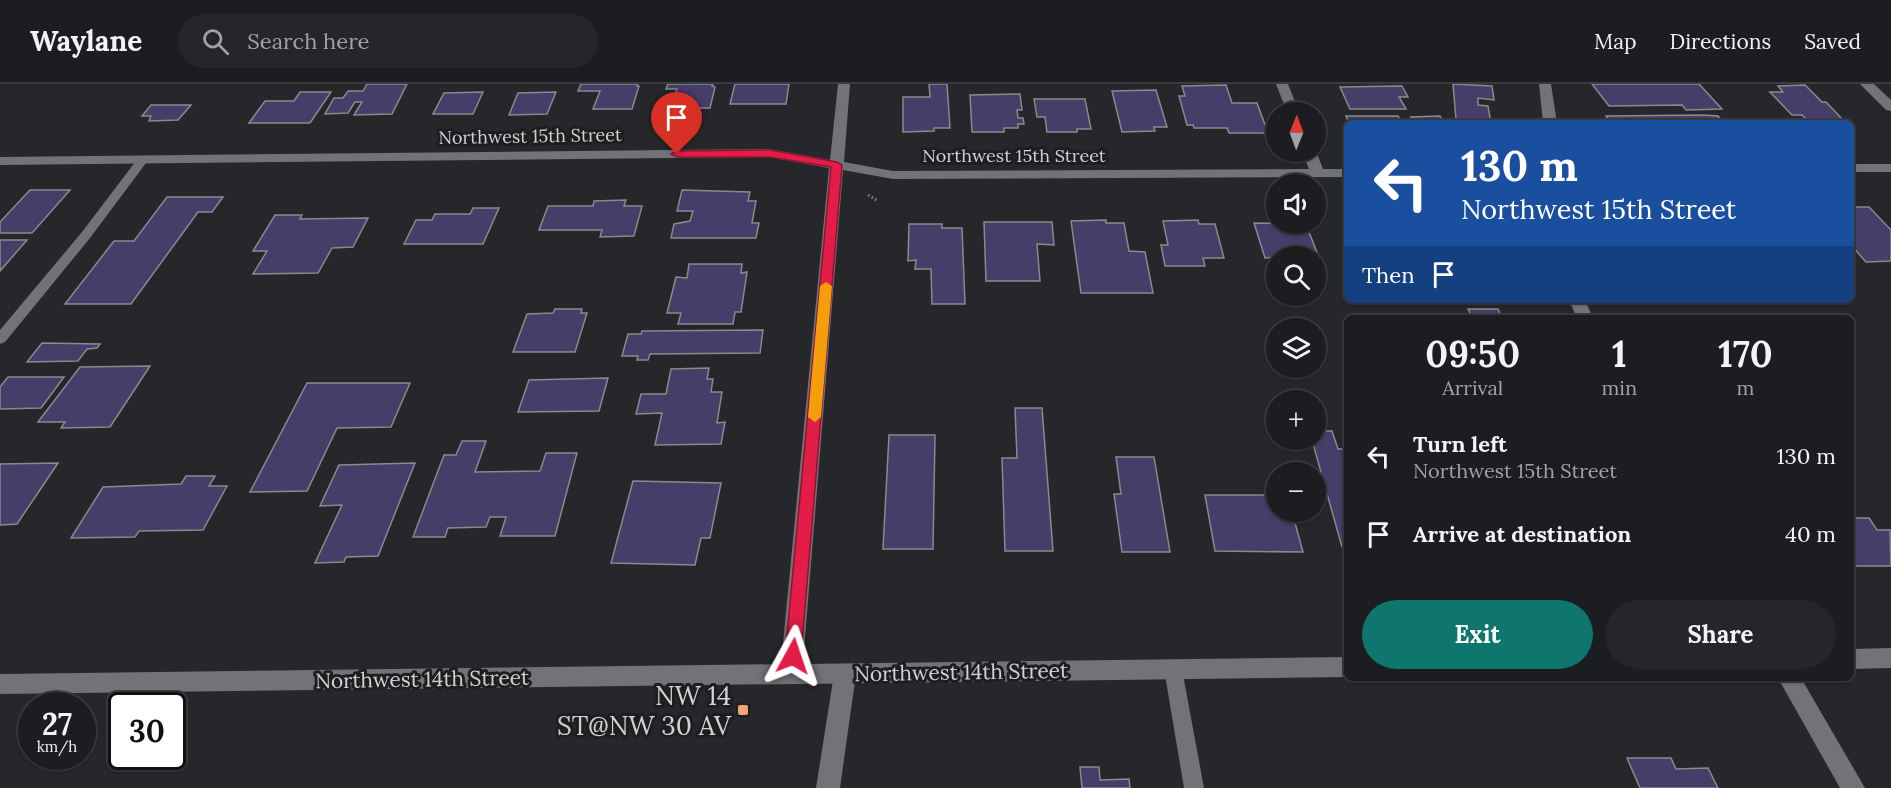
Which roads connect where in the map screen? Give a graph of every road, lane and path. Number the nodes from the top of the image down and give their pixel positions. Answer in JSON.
{"nodes":[{"id":1,"x":844,"y":84,"type":"edge"},
{"id":2,"x":1282,"y":84,"type":"edge"},
{"id":3,"x":1545,"y":84,"type":"edge"},
{"id":4,"x":1866,"y":84,"type":"edge"},
{"id":5,"x":1289,"y":102,"type":"edge"},
{"id":6,"x":1891,"y":107,"type":"edge"},
{"id":7,"x":1550,"y":120,"type":"edge"},
{"id":8,"x":143,"y":159,"type":"junction"},
{"id":9,"x":0,"y":160,"type":"edge"},
{"id":10,"x":1313,"y":162,"type":"edge"},
{"id":11,"x":837,"y":165,"type":"junction"},
{"id":12,"x":1854,"y":168,"type":"edge"},
{"id":13,"x":1891,"y":168,"type":"edge"},
{"id":14,"x":1344,"y":172,"type":"edge"},
{"id":15,"x":1318,"y":173,"type":"junction"},
{"id":16,"x":867,"y":195,"type":"dead end"},
{"id":17,"x":878,"y":201,"type":"dead end"},
{"id":18,"x":0,"y":339,"type":"edge"},
{"id":19,"x":1891,"y":658,"type":"edge"},
{"id":20,"x":1854,"y":659,"type":"edge"},
{"id":21,"x":1344,"y":667,"type":"edge"},
{"id":22,"x":1173,"y":669,"type":"junction"},
{"id":23,"x":791,"y":674,"type":"junction"},
{"id":24,"x":844,"y":674,"type":"junction"},
{"id":25,"x":1791,"y":681,"type":"edge"},
{"id":26,"x":0,"y":684,"type":"edge"},
{"id":27,"x":828,"y":788,"type":"edge"},
{"id":28,"x":1194,"y":788,"type":"edge"},
{"id":29,"x":1853,"y":788,"type":"edge"}],
"edges":[{"from":1,"to":11,"type":"street"},
{"from":2,"to":5,"type":"street"},
{"from":3,"to":7,"type":"street"},
{"from":4,"to":6,"type":"street"},
{"from":8,"to":9,"type":"street","name":"Northwest 15th Street"},
{"from":8,"to":11,"type":"street","name":"Northwest 15th Street"},
{"from":8,"to":18,"type":"lane"},
{"from":10,"to":15,"type":"street"},
{"from":11,"to":15,"type":"street","name":"Northwest 15th Street"},
{"from":11,"to":23,"type":"street"},
{"from":12,"to":13,"type":"street"},
{"from":14,"to":15,"type":"street","name":"Northwest 15th Street"},
{"from":16,"to":17,"type":"path"},
{"from":19,"to":20,"type":"street"},
{"from":21,"to":22,"type":"street","name":"Northwest 14th Street"},
{"from":22,"to":24,"type":"street","name":"Northwest 14th Street"},
{"from":22,"to":28,"type":"lane"},
{"from":23,"to":24,"type":"street","name":"Northwest 14th Street"},
{"from":23,"to":26,"type":"street","name":"Northwest 14th Street"},
{"from":24,"to":27,"type":"street"},
{"from":25,"to":29,"type":"street"}]}
